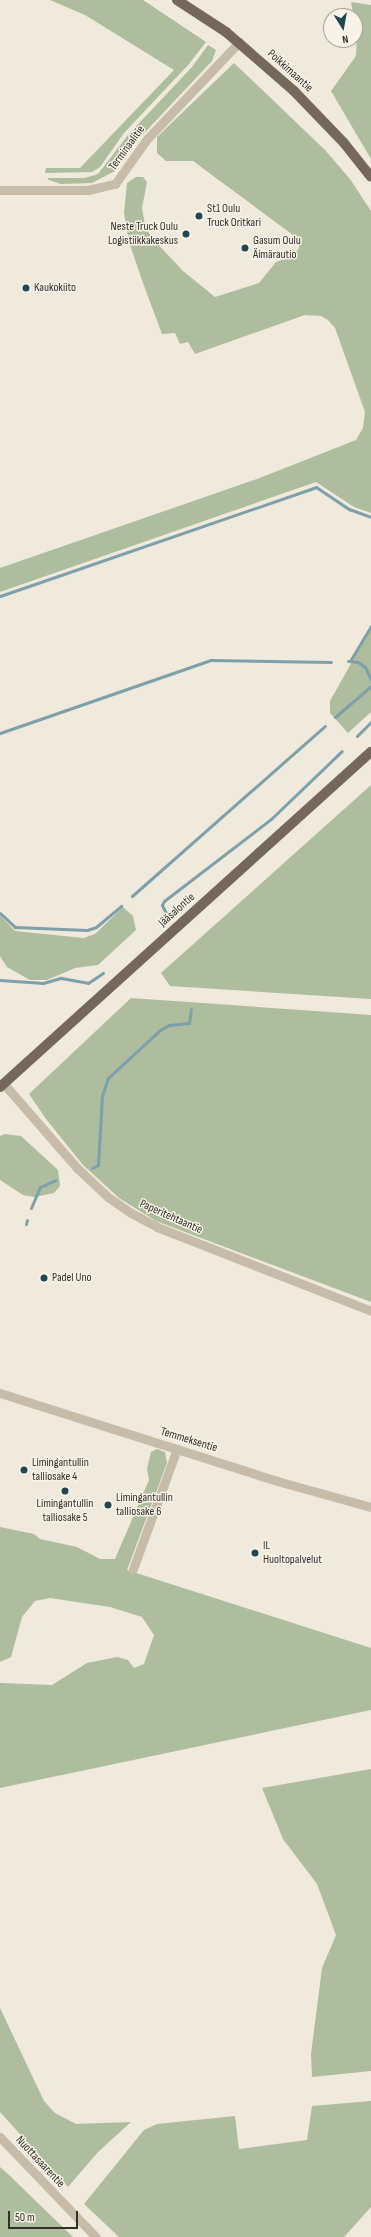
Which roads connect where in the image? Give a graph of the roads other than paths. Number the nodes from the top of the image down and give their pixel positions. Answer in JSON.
{"nodes":[{"id":1,"x":177,"y":0,"type":"edge"},
{"id":2,"x":239,"y":42,"type":"junction"},
{"id":3,"x":371,"y":176,"type":"edge"},
{"id":4,"x":0,"y":190,"type":"edge"},
{"id":5,"x":371,"y":752,"type":"edge"},
{"id":6,"x":2,"y":1086,"type":"edge"},
{"id":7,"x":371,"y":1311,"type":"edge"},
{"id":8,"x":0,"y":1393,"type":"edge"},
{"id":9,"x":177,"y":1449,"type":"junction"},
{"id":10,"x":371,"y":1507,"type":"edge"},
{"id":11,"x":133,"y":1569,"type":"dead end"},
{"id":12,"x":0,"y":2137,"type":"edge"},
{"id":13,"x":96,"y":2237,"type":"edge"}],
"edges":[{"from":1,"to":2,"type":"main road","name":"Poikkimaantie"},
{"from":2,"to":3,"type":"main road","name":"Poikkimaantie"},
{"from":2,"to":4,"type":"street","name":"Terminaalitie"},
{"from":5,"to":6,"type":"main road","name":"Jääsalontie"},
{"from":6,"to":7,"type":"street","name":"Paperitehtaantie"},
{"from":8,"to":9,"type":"street","name":"Temmeksentie"},
{"from":9,"to":10,"type":"street","name":"Temmeksentie"},
{"from":9,"to":11,"type":"street"},
{"from":12,"to":13,"type":"street","name":"Nuottasaarentie"}]}
